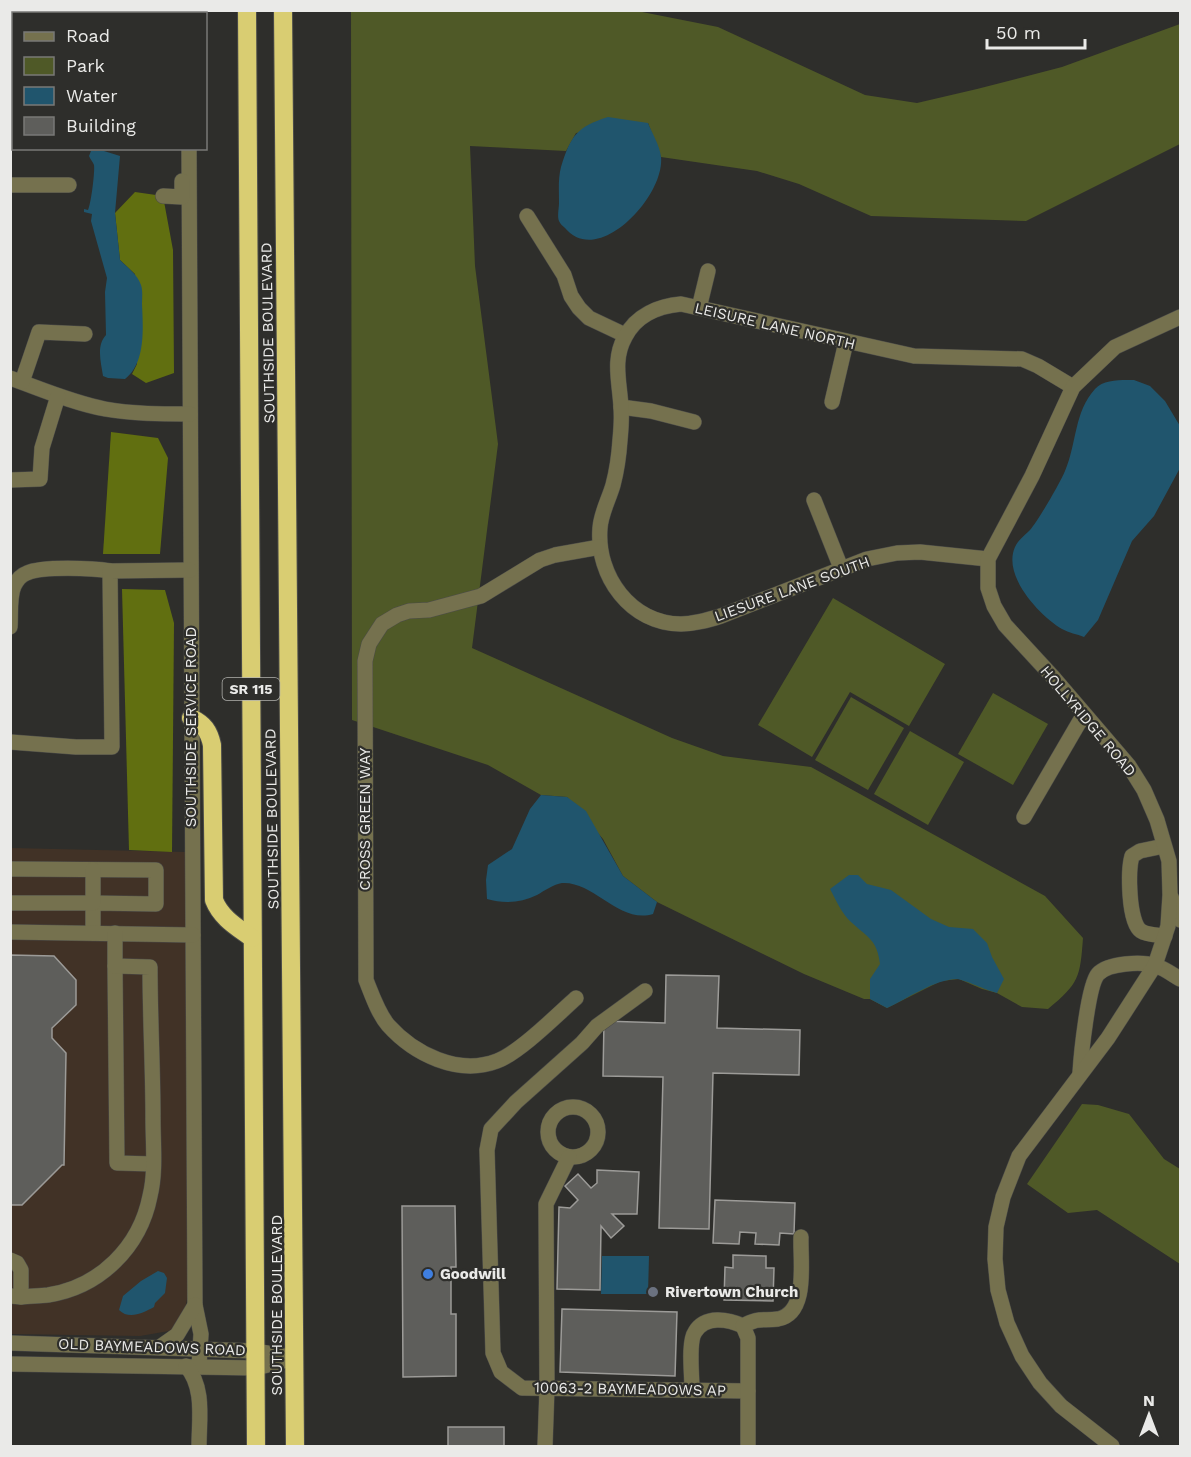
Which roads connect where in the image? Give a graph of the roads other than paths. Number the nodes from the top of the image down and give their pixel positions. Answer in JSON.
{"nodes":[{"id":1,"x":247,"y":10,"type":"edge"},
{"id":2,"x":283,"y":10,"type":"edge"},
{"id":3,"x":182,"y":150,"type":"edge"},
{"id":4,"x":189,"y":150,"type":"edge"},
{"id":5,"x":10,"y":185,"type":"edge"},
{"id":6,"x":69,"y":185,"type":"dead end"},
{"id":7,"x":163,"y":196,"type":"dead end"},
{"id":8,"x":527,"y":216,"type":"dead end"},
{"id":9,"x":708,"y":271,"type":"dead end"},
{"id":10,"x":699,"y":308,"type":"junction"},
{"id":11,"x":1179,"y":320,"type":"edge"},
{"id":12,"x":85,"y":334,"type":"dead end"},
{"id":13,"x":625,"y":335,"type":"junction"},
{"id":14,"x":846,"y":342,"type":"junction"},
{"id":15,"x":16,"y":380,"type":"edge"},
{"id":16,"x":1073,"y":387,"type":"junction"},
{"id":17,"x":58,"y":396,"type":"junction"},
{"id":18,"x":832,"y":402,"type":"dead end"},
{"id":19,"x":621,"y":407,"type":"junction"},
{"id":20,"x":190,"y":414,"type":"junction"},
{"id":21,"x":694,"y":422,"type":"dead end"},
{"id":22,"x":10,"y":480,"type":"edge"},
{"id":23,"x":814,"y":500,"type":"dead end"},
{"id":24,"x":600,"y":547,"type":"junction"},
{"id":25,"x":988,"y":559,"type":"junction"},
{"id":26,"x":841,"y":568,"type":"junction"},
{"id":27,"x":190,"y":570,"type":"junction"},
{"id":28,"x":110,"y":571,"type":"junction"},
{"id":29,"x":10,"y":627,"type":"edge"},
{"id":30,"x":1084,"y":714,"type":"junction"},
{"id":31,"x":191,"y":718,"type":"junction"},
{"id":32,"x":10,"y":742,"type":"edge"},
{"id":33,"x":1024,"y":817,"type":"dead end"},
{"id":34,"x":1164,"y":846,"type":"junction"},
{"id":35,"x":10,"y":868,"type":"edge"},
{"id":36,"x":93,"y":870,"type":"junction"},
{"id":37,"x":1170,"y":895,"type":"junction"},
{"id":38,"x":10,"y":903,"type":"edge"},
{"id":39,"x":93,"y":903,"type":"junction"},
{"id":40,"x":1180,"y":918,"type":"edge"},
{"id":41,"x":10,"y":932,"type":"edge"},
{"id":42,"x":93,"y":933,"type":"junction"},
{"id":43,"x":115,"y":933,"type":"junction"},
{"id":44,"x":193,"y":934,"type":"junction"},
{"id":45,"x":1165,"y":936,"type":"junction"},
{"id":46,"x":252,"y":938,"type":"junction"},
{"id":47,"x":1155,"y":965,"type":"junction"},
{"id":48,"x":115,"y":966,"type":"junction"},
{"id":49,"x":1180,"y":979,"type":"edge"},
{"id":50,"x":645,"y":991,"type":"dead end"},
{"id":51,"x":576,"y":998,"type":"dead end"},
{"id":52,"x":1080,"y":1073,"type":"junction"},
{"id":53,"x":569,"y":1157,"type":"dead end"},
{"id":54,"x":153,"y":1164,"type":"junction"},
{"id":55,"x":801,"y":1237,"type":"dead end"},
{"id":56,"x":10,"y":1260,"type":"edge"},
{"id":57,"x":16,"y":1296,"type":"edge"},
{"id":58,"x":195,"y":1305,"type":"junction"},
{"id":59,"x":743,"y":1326,"type":"junction"},
{"id":60,"x":10,"y":1343,"type":"edge"},
{"id":61,"x":160,"y":1347,"type":"junction"},
{"id":62,"x":199,"y":1349,"type":"junction"},
{"id":63,"x":295,"y":1358,"type":"junction"},
{"id":64,"x":256,"y":1360,"type":"junction"},
{"id":65,"x":10,"y":1364,"type":"edge"},
{"id":66,"x":192,"y":1366,"type":"junction"},
{"id":67,"x":547,"y":1388,"type":"junction"},
{"id":68,"x":692,"y":1389,"type":"junction"},
{"id":69,"x":748,"y":1391,"type":"junction"},
{"id":70,"x":199,"y":1446,"type":"edge"},
{"id":71,"x":256,"y":1446,"type":"edge"},
{"id":72,"x":296,"y":1446,"type":"edge"},
{"id":73,"x":545,"y":1446,"type":"edge"},
{"id":74,"x":748,"y":1446,"type":"edge"},
{"id":75,"x":1112,"y":1446,"type":"edge"}],
"edges":[{"from":1,"to":46,"type":"highway","name":"SOUTHSIDE BOULEVARD","number":"SR 115"},
{"from":2,"to":63,"type":"highway","name":"SOUTHSIDE BOULEVARD","number":"SR 115"},
{"from":3,"to":7,"type":"street"},
{"from":4,"to":20,"type":"street","name":"SOUTHSIDE SERVICE ROAD"},
{"from":5,"to":6,"type":"street"},
{"from":8,"to":13,"type":"street"},
{"from":9,"to":10,"type":"street"},
{"from":10,"to":13,"type":"street","name":"LEISURE LANE NORTH"},
{"from":10,"to":14,"type":"street","name":"LEISURE LANE NORTH"},
{"from":11,"to":16,"type":"street","name":"HOLLYRIDGE ROAD"},
{"from":12,"to":15,"type":"street"},
{"from":13,"to":19,"type":"street"},
{"from":14,"to":16,"type":"street","name":"LEISURE LANE NORTH"},
{"from":14,"to":18,"type":"street"},
{"from":15,"to":17,"type":"street"},
{"from":16,"to":25,"type":"street","name":"HOLLYRIDGE ROAD"},
{"from":17,"to":20,"type":"street"},
{"from":17,"to":22,"type":"street"},
{"from":19,"to":21,"type":"street"},
{"from":19,"to":24,"type":"street"},
{"from":20,"to":27,"type":"street","name":"SOUTHSIDE SERVICE ROAD"},
{"from":23,"to":26,"type":"street"},
{"from":24,"to":26,"type":"street","name":"LIESURE LANE SOUTH"},
{"from":24,"to":51,"type":"street","name":"CROSS GREEN WAY"},
{"from":25,"to":26,"type":"street","name":"LIESURE LANE SOUTH"},
{"from":25,"to":30,"type":"street","name":"HOLLYRIDGE ROAD"},
{"from":27,"to":28,"type":"street"},
{"from":27,"to":31,"type":"street","name":"SOUTHSIDE SERVICE ROAD"},
{"from":28,"to":29,"type":"street"},
{"from":28,"to":32,"type":"street"},
{"from":30,"to":33,"type":"street"},
{"from":30,"to":34,"type":"street","name":"HOLLYRIDGE ROAD"},
{"from":31,"to":44,"type":"street","name":"SOUTHSIDE SERVICE ROAD"},
{"from":31,"to":46,"type":"highway"},
{"from":34,"to":37,"type":"street","name":"HOLLYRIDGE ROAD"},
{"from":34,"to":45,"type":"street"},
{"from":35,"to":36,"type":"street"},
{"from":36,"to":39,"type":"street"},
{"from":36,"to":39,"type":"street"},
{"from":37,"to":40,"type":"street"},
{"from":37,"to":45,"type":"street","name":"HOLLYRIDGE ROAD"},
{"from":38,"to":39,"type":"street"},
{"from":39,"to":42,"type":"street"},
{"from":41,"to":42,"type":"street"},
{"from":42,"to":43,"type":"street"},
{"from":43,"to":44,"type":"street"},
{"from":43,"to":48,"type":"street"},
{"from":44,"to":58,"type":"street","name":"SOUTHSIDE SERVICE ROAD"},
{"from":45,"to":47,"type":"street","name":"HOLLYRIDGE ROAD"},
{"from":46,"to":64,"type":"highway","name":"SOUTHSIDE BOULEVARD","number":"SR 115"},
{"from":47,"to":49,"type":"street"},
{"from":47,"to":52,"type":"street","name":"HOLLYRIDGE ROAD"},
{"from":47,"to":52,"type":"street"},
{"from":48,"to":54,"type":"street"},
{"from":48,"to":54,"type":"street"},
{"from":50,"to":67,"type":"street","name":"10063-2 BAYMEADOWS AP"},
{"from":52,"to":75,"type":"street","name":"HOLLYRIDGE ROAD"},
{"from":53,"to":67,"type":"street"},
{"from":54,"to":57,"type":"street"},
{"from":55,"to":59,"type":"street"},
{"from":56,"to":57,"type":"street"},
{"from":58,"to":61,"type":"street"},
{"from":58,"to":62,"type":"street","name":"SOUTHSIDE SERVICE ROAD"},
{"from":59,"to":68,"type":"street"},
{"from":59,"to":69,"type":"street"},
{"from":60,"to":61,"type":"street","name":"OLD BAYMEADOWS ROAD"},
{"from":61,"to":62,"type":"street","name":"OLD BAYMEADOWS ROAD"},
{"from":62,"to":64,"type":"street","name":"OLD BAYMEADOWS ROAD"},
{"from":62,"to":66,"type":"street","name":"SOUTHSIDE SERVICE ROAD"},
{"from":63,"to":64,"type":"street","name":"OLD BAYMEADOWS ROAD"},
{"from":63,"to":72,"type":"highway","name":"SOUTHSIDE BOULEVARD","number":"SR 115"},
{"from":64,"to":66,"type":"street","name":"OLD BAYMEADOWS ROAD"},
{"from":64,"to":71,"type":"highway","name":"SOUTHSIDE BOULEVARD","number":"SR 115"},
{"from":65,"to":66,"type":"street","name":"OLD BAYMEADOWS ROAD"},
{"from":66,"to":70,"type":"street","name":"SOUTHSIDE SERVICE ROAD"},
{"from":67,"to":68,"type":"street","name":"10063-2 BAYMEADOWS AP"},
{"from":67,"to":73,"type":"street"},
{"from":68,"to":69,"type":"street","name":"10063-2 BAYMEADOWS AP"},
{"from":69,"to":74,"type":"street"}]}
